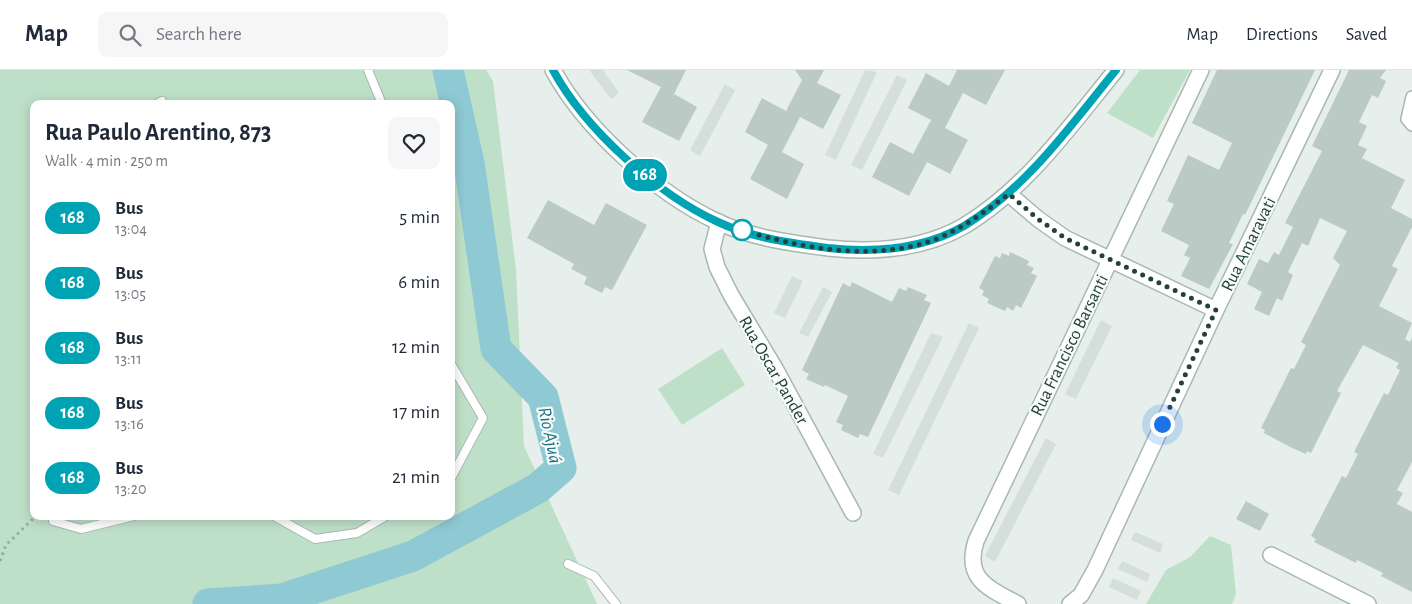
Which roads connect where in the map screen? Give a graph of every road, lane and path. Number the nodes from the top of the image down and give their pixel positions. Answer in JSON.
{"nodes":[{"id":1,"x":368,"y":70,"type":"edge"},
{"id":2,"x":553,"y":70,"type":"edge"},
{"id":3,"x":1116,"y":70,"type":"edge"},
{"id":4,"x":1201,"y":70,"type":"edge"},
{"id":5,"x":1332,"y":70,"type":"edge"},
{"id":6,"x":1412,"y":97,"type":"edge"},
{"id":7,"x":380,"y":100,"type":"edge"},
{"id":8,"x":1412,"y":125,"type":"edge"},
{"id":9,"x":1009,"y":194,"type":"junction"},
{"id":10,"x":719,"y":222,"type":"junction"},
{"id":11,"x":1110,"y":260,"type":"junction"},
{"id":12,"x":1216,"y":310,"type":"junction"},
{"id":13,"x":455,"y":371,"type":"edge"},
{"id":14,"x":455,"y":470,"type":"edge"},
{"id":15,"x":853,"y":512,"type":"dead end"},
{"id":16,"x":32,"y":520,"type":"edge"},
{"id":17,"x":53,"y":520,"type":"edge"},
{"id":18,"x":118,"y":520,"type":"edge"},
{"id":19,"x":281,"y":520,"type":"edge"},
{"id":20,"x":379,"y":520,"type":"edge"},
{"id":21,"x":1271,"y":555,"type":"dead end"},
{"id":22,"x":0,"y":561,"type":"edge"},
{"id":23,"x":568,"y":564,"type":"dead end"},
{"id":24,"x":616,"y":604,"type":"edge"},
{"id":25,"x":1018,"y":604,"type":"edge"},
{"id":26,"x":1070,"y":604,"type":"edge"},
{"id":27,"x":1368,"y":604,"type":"edge"}],
"edges":[{"from":1,"to":7,"type":"lane"},
{"from":2,"to":10,"type":"street"},
{"from":3,"to":9,"type":"street"},
{"from":4,"to":11,"type":"street","name":"Rua Francisco Barsanti"},
{"from":5,"to":12,"type":"street","name":"Rua Amaravati"},
{"from":6,"to":8,"type":"street"},
{"from":9,"to":10,"type":"street"},
{"from":9,"to":11,"type":"street"},
{"from":10,"to":15,"type":"street","name":"Rua Oscar Pander"},
{"from":11,"to":12,"type":"street"},
{"from":11,"to":25,"type":"street","name":"Rua Francisco Barsanti"},
{"from":12,"to":26,"type":"street","name":"Rua Amaravati"},
{"from":13,"to":14,"type":"lane"},
{"from":16,"to":22,"type":"path"},
{"from":17,"to":18,"type":"lane"},
{"from":19,"to":20,"type":"lane"},
{"from":21,"to":27,"type":"street"},
{"from":23,"to":24,"type":"lane"}]}
